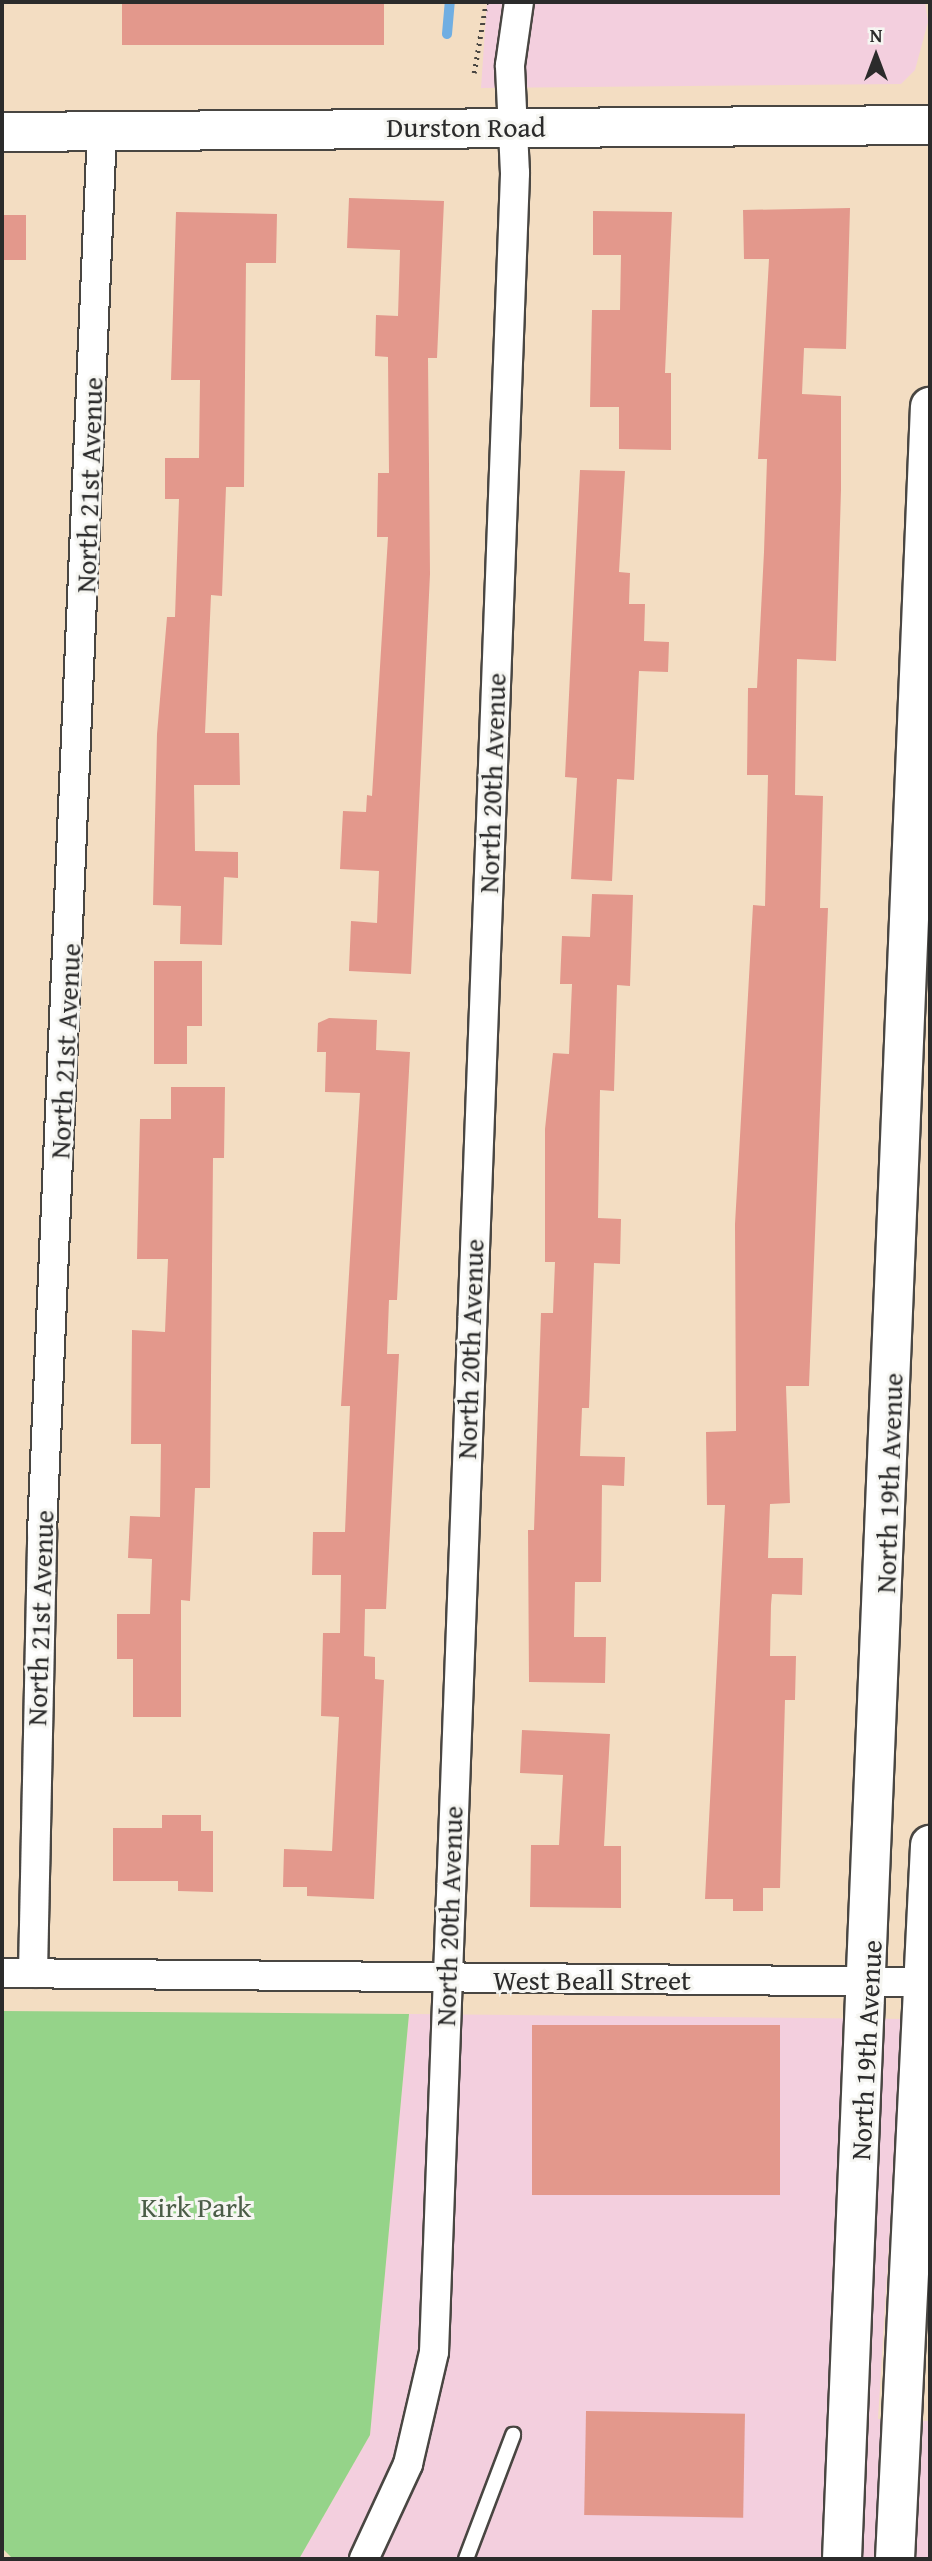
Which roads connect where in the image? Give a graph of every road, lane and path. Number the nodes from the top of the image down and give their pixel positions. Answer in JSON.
{"nodes":[{"id":1,"x":486,"y":2,"type":"edge"},
{"id":2,"x":519,"y":2,"type":"edge"},
{"id":3,"x":474,"y":73,"type":"dead end"},
{"id":4,"x":930,"y":125,"type":"edge"},
{"id":5,"x":516,"y":127,"type":"junction"},
{"id":6,"x":102,"y":130,"type":"junction"},
{"id":7,"x":2,"y":132,"type":"edge"},
{"id":8,"x":930,"y":407,"type":"edge"},
{"id":9,"x":930,"y":1845,"type":"edge"},
{"id":10,"x":2,"y":1973,"type":"edge"},
{"id":11,"x":33,"y":1973,"type":"junction"},
{"id":12,"x":870,"y":1980,"type":"junction"},
{"id":13,"x":446,"y":1981,"type":"junction"},
{"id":14,"x":927,"y":1982,"type":"edge"},
{"id":15,"x":513,"y":2435,"type":"dead end"},
{"id":16,"x":364,"y":2559,"type":"edge"},
{"id":17,"x":466,"y":2559,"type":"edge"},
{"id":18,"x":842,"y":2559,"type":"edge"},
{"id":19,"x":895,"y":2559,"type":"edge"}],
"edges":[{"from":1,"to":3,"type":"path"},
{"from":2,"to":5,"type":"street","name":"North 20th Avenue"},
{"from":4,"to":5,"type":"main road","name":"Durston Road"},
{"from":5,"to":6,"type":"main road","name":"Durston Road"},
{"from":5,"to":13,"type":"street","name":"North 20th Avenue"},
{"from":6,"to":7,"type":"main road","name":"Durston Road"},
{"from":6,"to":11,"type":"street","name":"North 21st Avenue"},
{"from":8,"to":12,"type":"main road","name":"North 19th Avenue"},
{"from":9,"to":14,"type":"main road","name":"North 19th Avenue"},
{"from":10,"to":11,"type":"street","name":"West Beall Street"},
{"from":11,"to":13,"type":"street","name":"West Beall Street"},
{"from":12,"to":13,"type":"street","name":"West Beall Street"},
{"from":12,"to":14,"type":"street","name":"West Beall Street"},
{"from":12,"to":18,"type":"main road","name":"North 19th Avenue"},
{"from":13,"to":16,"type":"street","name":"North 20th Avenue"},
{"from":14,"to":19,"type":"main road","name":"North 19th Avenue"},
{"from":15,"to":17,"type":"lane"}]}
